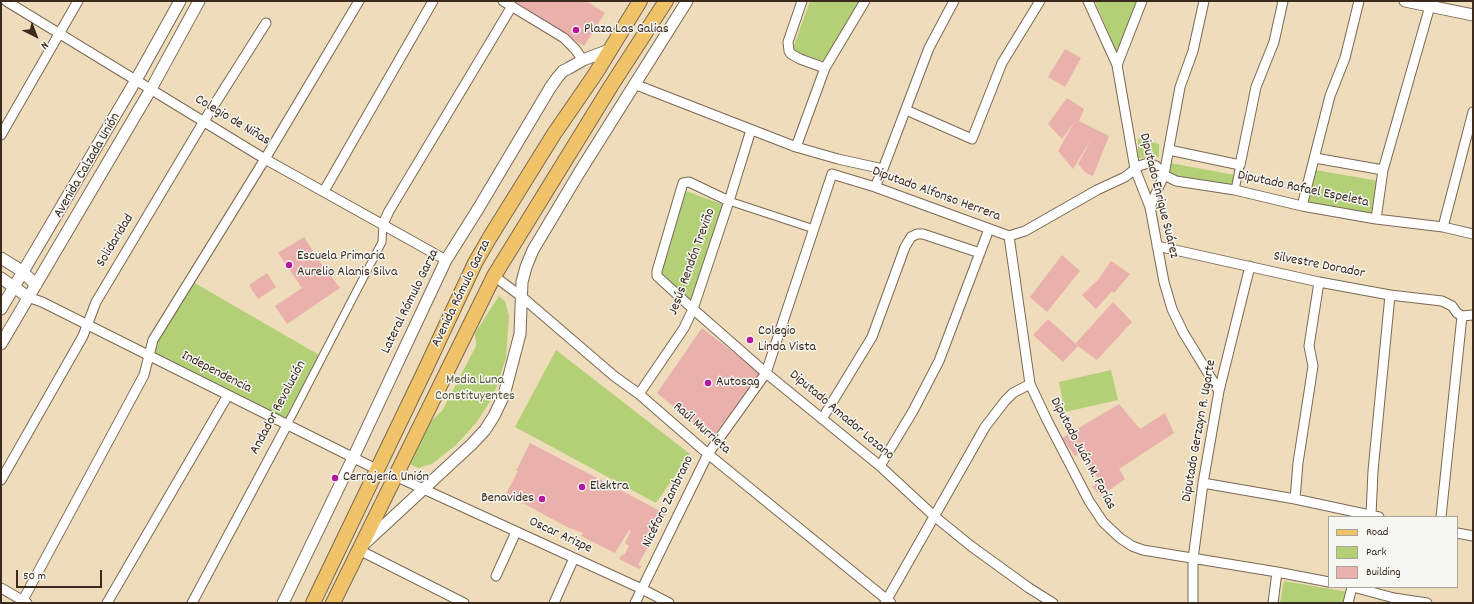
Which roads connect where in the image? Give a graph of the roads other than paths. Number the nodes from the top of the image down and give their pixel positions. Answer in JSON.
{"nodes":[{"id":1,"x":6,"y":1,"type":"edge"},
{"id":2,"x":78,"y":1,"type":"edge"},
{"id":3,"x":180,"y":1,"type":"edge"},
{"id":4,"x":199,"y":1,"type":"edge"},
{"id":5,"x":359,"y":1,"type":"edge"},
{"id":6,"x":433,"y":1,"type":"edge"},
{"id":7,"x":503,"y":1,"type":"edge"},
{"id":8,"x":640,"y":1,"type":"edge"},
{"id":9,"x":666,"y":1,"type":"edge"},
{"id":10,"x":687,"y":1,"type":"edge"},
{"id":11,"x":802,"y":1,"type":"edge"},
{"id":12,"x":865,"y":1,"type":"edge"},
{"id":13,"x":954,"y":1,"type":"edge"},
{"id":14,"x":1040,"y":1,"type":"edge"},
{"id":15,"x":1088,"y":1,"type":"edge"},
{"id":16,"x":1142,"y":1,"type":"edge"},
{"id":17,"x":1204,"y":1,"type":"edge"},
{"id":18,"x":1283,"y":1,"type":"edge"},
{"id":19,"x":1359,"y":1,"type":"edge"},
{"id":20,"x":1404,"y":1,"type":"edge"},
{"id":21,"x":512,"y":6,"type":"junction"},
{"id":22,"x":1430,"y":6,"type":"junction"},
{"id":23,"x":1473,"y":15,"type":"edge"},
{"id":24,"x":266,"y":23,"type":"dead end"},
{"id":25,"x":60,"y":33,"type":"junction"},
{"id":26,"x":609,"y":50,"type":"junction"},
{"id":27,"x":584,"y":60,"type":"junction"},
{"id":28,"x":1117,"y":65,"type":"junction"},
{"id":29,"x":825,"y":68,"type":"junction"},
{"id":30,"x":136,"y":80,"type":"junction"},
{"id":31,"x":634,"y":84,"type":"junction"},
{"id":32,"x":151,"y":89,"type":"junction"},
{"id":33,"x":906,"y":110,"type":"junction"},
{"id":34,"x":1473,"y":112,"type":"edge"},
{"id":35,"x":204,"y":121,"type":"junction"},
{"id":36,"x":751,"y":130,"type":"junction"},
{"id":37,"x":1,"y":135,"type":"edge"},
{"id":38,"x":796,"y":147,"type":"junction"},
{"id":39,"x":1169,"y":150,"type":"junction"},
{"id":40,"x":1315,"y":158,"type":"junction"},
{"id":41,"x":266,"y":159,"type":"junction"},
{"id":42,"x":1240,"y":165,"type":"junction"},
{"id":43,"x":883,"y":169,"type":"junction"},
{"id":44,"x":1135,"y":169,"type":"junction"},
{"id":45,"x":1382,"y":170,"type":"junction"},
{"id":46,"x":832,"y":174,"type":"joint"},
{"id":47,"x":1164,"y":175,"type":"junction"},
{"id":48,"x":875,"y":187,"type":"junction"},
{"id":49,"x":1235,"y":190,"type":"junction"},
{"id":50,"x":324,"y":191,"type":"junction"},
{"id":51,"x":730,"y":201,"type":"junction"},
{"id":52,"x":1302,"y":206,"type":"junction"},
{"id":53,"x":1150,"y":207,"type":"junction"},
{"id":54,"x":1376,"y":220,"type":"junction"},
{"id":55,"x":383,"y":224,"type":"junction"},
{"id":56,"x":1443,"y":227,"type":"junction"},
{"id":57,"x":814,"y":229,"type":"junction"},
{"id":58,"x":989,"y":229,"type":"junction"},
{"id":59,"x":1473,"y":234,"type":"edge"},
{"id":60,"x":1009,"y":236,"type":"junction"},
{"id":61,"x":1157,"y":246,"type":"junction"},
{"id":62,"x":980,"y":253,"type":"junction"},
{"id":63,"x":1,"y":258,"type":"edge"},
{"id":64,"x":446,"y":260,"type":"junction"},
{"id":65,"x":1250,"y":266,"type":"junction"},
{"id":66,"x":22,"y":271,"type":"junction"},
{"id":67,"x":494,"y":276,"type":"junction"},
{"id":68,"x":1,"y":278,"type":"edge"},
{"id":69,"x":1319,"y":282,"type":"junction"},
{"id":70,"x":36,"y":285,"type":"junction"},
{"id":71,"x":14,"y":287,"type":"junction"},
{"id":72,"x":1390,"y":295,"type":"junction"},
{"id":73,"x":28,"y":297,"type":"junction"},
{"id":74,"x":522,"y":297,"type":"junction"},
{"id":75,"x":42,"y":302,"type":"junction"},
{"id":76,"x":1,"y":309,"type":"edge"},
{"id":77,"x":693,"y":309,"type":"junction"},
{"id":78,"x":1473,"y":315,"type":"edge"},
{"id":79,"x":1462,"y":316,"type":"junction"},
{"id":80,"x":88,"y":325,"type":"junction"},
{"id":81,"x":1,"y":344,"type":"edge"},
{"id":82,"x":149,"y":355,"type":"junction"},
{"id":83,"x":766,"y":373,"type":"junction"},
{"id":84,"x":1030,"y":384,"type":"junction"},
{"id":85,"x":1219,"y":391,"type":"junction"},
{"id":86,"x":639,"y":394,"type":"junction"},
{"id":87,"x":228,"y":395,"type":"junction"},
{"id":88,"x":822,"y":419,"type":"junction"},
{"id":89,"x":286,"y":425,"type":"junction"},
{"id":90,"x":708,"y":454,"type":"junction"},
{"id":91,"x":353,"y":458,"type":"junction"},
{"id":92,"x":880,"y":466,"type":"junction"},
{"id":93,"x":376,"y":469,"type":"junction"},
{"id":94,"x":395,"y":476,"type":"junction"},
{"id":95,"x":1,"y":480,"type":"edge"},
{"id":96,"x":1203,"y":484,"type":"junction"},
{"id":97,"x":425,"y":489,"type":"junction"},
{"id":98,"x":1295,"y":499,"type":"junction"},
{"id":99,"x":934,"y":516,"type":"junction"},
{"id":100,"x":1375,"y":516,"type":"edge"},
{"id":101,"x":1441,"y":516,"type":"edge"},
{"id":102,"x":516,"y":532,"type":"junction"},
{"id":103,"x":1458,"y":532,"type":"edge"},
{"id":104,"x":1473,"y":536,"type":"edge"},
{"id":105,"x":359,"y":550,"type":"junction"},
{"id":106,"x":574,"y":558,"type":"junction"},
{"id":107,"x":1193,"y":559,"type":"junction"},
{"id":108,"x":1277,"y":572,"type":"junction"},
{"id":109,"x":496,"y":576,"type":"dead end"},
{"id":110,"x":1328,"y":582,"type":"edge"},
{"id":111,"x":1,"y":588,"type":"edge"},
{"id":112,"x":1353,"y":588,"type":"edge"},
{"id":113,"x":1357,"y":588,"type":"edge"},
{"id":114,"x":642,"y":589,"type":"junction"},
{"id":115,"x":23,"y":602,"type":"edge"},
{"id":116,"x":888,"y":602,"type":"edge"},
{"id":117,"x":107,"y":603,"type":"edge"},
{"id":118,"x":192,"y":603,"type":"edge"},
{"id":119,"x":283,"y":603,"type":"edge"},
{"id":120,"x":313,"y":603,"type":"edge"},
{"id":121,"x":333,"y":603,"type":"edge"},
{"id":122,"x":464,"y":603,"type":"edge"},
{"id":123,"x":554,"y":603,"type":"edge"},
{"id":124,"x":635,"y":603,"type":"edge"},
{"id":125,"x":669,"y":603,"type":"edge"},
{"id":126,"x":1053,"y":603,"type":"edge"},
{"id":127,"x":1193,"y":603,"type":"edge"},
{"id":128,"x":1273,"y":603,"type":"edge"},
{"id":129,"x":1348,"y":603,"type":"edge"},
{"id":130,"x":1424,"y":603,"type":"edge"}],
"edges":[{"from":1,"to":25,"type":"street","name":"Colegio de Niñas"},
{"from":2,"to":25,"type":"street"},
{"from":3,"to":30,"type":"street","name":"Avenida Calzada Unión"},
{"from":4,"to":32,"type":"street","name":"Avenida Calzada Unión"},
{"from":5,"to":41,"type":"street"},
{"from":6,"to":50,"type":"street"},
{"from":7,"to":21,"type":"street"},
{"from":8,"to":26,"type":"main road","name":"Avenida Rómulo Garza"},
{"from":9,"to":67,"type":"main road","name":"Avenida Rómulo Garza"},
{"from":10,"to":31,"type":"street","name":"Avenida Rómulo Garza"},
{"from":11,"to":29,"type":"street"},
{"from":12,"to":29,"type":"street"},
{"from":13,"to":33,"type":"street"},
{"from":14,"to":33,"type":"street"},
{"from":15,"to":28,"type":"street","name":"Diputado Enrique Suárez"},
{"from":16,"to":28,"type":"street"},
{"from":17,"to":39,"type":"street"},
{"from":18,"to":42,"type":"street"},
{"from":19,"to":40,"type":"street"},
{"from":20,"to":22,"type":"street"},
{"from":21,"to":27,"type":"street"},
{"from":21,"to":55,"type":"street"},
{"from":22,"to":23,"type":"street"},
{"from":22,"to":45,"type":"street"},
{"from":24,"to":35,"type":"street","name":"Solidaridad"},
{"from":25,"to":30,"type":"street","name":"Colegio de Niñas"},
{"from":25,"to":37,"type":"street"},
{"from":26,"to":27,"type":"street","name":"Lateral Rómulo Garza"},
{"from":26,"to":93,"type":"main road","name":"Avenida Rómulo Garza"},
{"from":27,"to":64,"type":"street","name":"Lateral Rómulo Garza"},
{"from":28,"to":44,"type":"street","name":"Diputado Enrique Suárez"},
{"from":29,"to":38,"type":"street"},
{"from":30,"to":32,"type":"street","name":"Colegio de Niñas"},
{"from":30,"to":66,"type":"street","name":"Avenida Calzada Unión"},
{"from":31,"to":36,"type":"street","name":"Diputado Alfonso Herrera"},
{"from":31,"to":74,"type":"street","name":"Avenida Rómulo Garza"},
{"from":32,"to":35,"type":"street","name":"Colegio de Niñas"},
{"from":32,"to":70,"type":"street","name":"Avenida Calzada Unión"},
{"from":33,"to":43,"type":"street"},
{"from":34,"to":56,"type":"street"},
{"from":35,"to":41,"type":"street","name":"Colegio de Niñas"},
{"from":35,"to":80,"type":"street","name":"Solidaridad"},
{"from":36,"to":38,"type":"street","name":"Diputado Alfonso Herrera"},
{"from":36,"to":51,"type":"street","name":"Jesús Rendón Treviño"},
{"from":38,"to":43,"type":"street","name":"Diputado Alfonso Herrera"},
{"from":39,"to":42,"type":"street"},
{"from":39,"to":47,"type":"street"},
{"from":40,"to":45,"type":"street"},
{"from":40,"to":52,"type":"street"},
{"from":41,"to":50,"type":"street","name":"Colegio de Niñas"},
{"from":41,"to":82,"type":"street"},
{"from":42,"to":49,"type":"street"},
{"from":43,"to":48,"type":"street"},
{"from":44,"to":47,"type":"street","name":"Diputado Rafael Espeleta"},
{"from":44,"to":53,"type":"street","name":"Diputado Enrique Suárez"},
{"from":44,"to":60,"type":"street","name":"Diputado Alfonso Herrera"},
{"from":45,"to":54,"type":"street"},
{"from":46,"to":48,"type":"street","name":"Diputado Alfonso Herrera"},
{"from":46,"to":57,"type":"street","name":"Nicéforo Zambrano"},
{"from":47,"to":49,"type":"street","name":"Diputado Rafael Espeleta"},
{"from":47,"to":53,"type":"street"},
{"from":48,"to":58,"type":"street","name":"Diputado Alfonso Herrera"},
{"from":49,"to":52,"type":"street","name":"Diputado Rafael Espeleta"},
{"from":50,"to":55,"type":"street","name":"Colegio de Niñas"},
{"from":51,"to":57,"type":"street"},
{"from":51,"to":77,"type":"street","name":"Jesús Rendón Treviño"},
{"from":51,"to":77,"type":"street","name":"Diputado Amador Lozano"},
{"from":52,"to":54,"type":"street","name":"Diputado Rafael Espeleta"},
{"from":53,"to":61,"type":"street","name":"Diputado Enrique Suárez"},
{"from":54,"to":56,"type":"street","name":"Diputado Rafael Espeleta"},
{"from":55,"to":64,"type":"street","name":"Colegio de Niñas"},
{"from":55,"to":89,"type":"street","name":"Andador Revolución"},
{"from":56,"to":59,"type":"street","name":"Diputado Rafael Espeleta"},
{"from":57,"to":83,"type":"street","name":"Nicéforo Zambrano"},
{"from":58,"to":60,"type":"street","name":"Diputado Alfonso Herrera"},
{"from":58,"to":62,"type":"street"},
{"from":60,"to":84,"type":"street","name":"Diputado Juán M. Farías"},
{"from":61,"to":65,"type":"street","name":"Silvestre Dorador"},
{"from":61,"to":85,"type":"street","name":"Diputado Enrique Suárez"},
{"from":62,"to":88,"type":"street"},
{"from":62,"to":92,"type":"street"},
{"from":63,"to":66,"type":"street"},
{"from":64,"to":91,"type":"street","name":"Lateral Rómulo Garza"},
{"from":65,"to":69,"type":"street","name":"Silvestre Dorador"},
{"from":65,"to":85,"type":"street","name":"Diputado Gerzayn R. Ugarte"},
{"from":66,"to":70,"type":"street"},
{"from":66,"to":71,"type":"street","name":"Avenida Calzada Unión"},
{"from":67,"to":74,"type":"street","name":"Raúl Murrieta"},
{"from":67,"to":94,"type":"main road","name":"Avenida Rómulo Garza"},
{"from":68,"to":71,"type":"street"},
{"from":69,"to":72,"type":"street","name":"Silvestre Dorador"},
{"from":69,"to":98,"type":"street"},
{"from":70,"to":73,"type":"street","name":"Avenida Calzada Unión"},
{"from":70,"to":75,"type":"street"},
{"from":71,"to":73,"type":"street"},
{"from":71,"to":76,"type":"street","name":"Avenida Calzada Unión"},
{"from":72,"to":79,"type":"street","name":"Silvestre Dorador"},
{"from":72,"to":100,"type":"street"},
{"from":73,"to":75,"type":"street","name":"Independencia"},
{"from":73,"to":81,"type":"street","name":"Avenida Calzada Unión"},
{"from":74,"to":86,"type":"street","name":"Raúl Murrieta"},
{"from":74,"to":97,"type":"street","name":"Avenida Rómulo Garza"},
{"from":75,"to":80,"type":"street","name":"Independencia"},
{"from":77,"to":83,"type":"street","name":"Diputado Amador Lozano"},
{"from":77,"to":86,"type":"street","name":"Jesús Rendón Treviño"},
{"from":78,"to":79,"type":"street"},
{"from":79,"to":101,"type":"street"},
{"from":80,"to":82,"type":"street","name":"Independencia"},
{"from":80,"to":95,"type":"street","name":"Solidaridad"},
{"from":82,"to":87,"type":"street","name":"Independencia"},
{"from":82,"to":115,"type":"street"},
{"from":83,"to":88,"type":"street","name":"Diputado Amador Lozano"},
{"from":83,"to":90,"type":"street","name":"Nicéforo Zambrano"},
{"from":84,"to":99,"type":"street"},
{"from":84,"to":107,"type":"street","name":"Diputado Juán M. Farías"},
{"from":85,"to":96,"type":"street","name":"Diputado Gerzayn R. Ugarte"},
{"from":86,"to":90,"type":"street","name":"Raúl Murrieta"},
{"from":87,"to":89,"type":"street","name":"Independencia"},
{"from":87,"to":117,"type":"street"},
{"from":88,"to":92,"type":"street","name":"Diputado Amador Lozano"},
{"from":89,"to":91,"type":"street","name":"Independencia"},
{"from":89,"to":118,"type":"street","name":"Andador Revolución"},
{"from":90,"to":114,"type":"street","name":"Nicéforo Zambrano"},
{"from":90,"to":116,"type":"street","name":"Raúl Murrieta"},
{"from":91,"to":93,"type":"street","name":"Independencia"},
{"from":91,"to":119,"type":"street","name":"Lateral Rómulo Garza"},
{"from":92,"to":99,"type":"street","name":"Diputado Amador Lozano"},
{"from":93,"to":120,"type":"main road","name":"Avenida Rómulo Garza"},
{"from":94,"to":97,"type":"street","name":"Oscar Arizpe"},
{"from":94,"to":105,"type":"main road","name":"Avenida Rómulo Garza"},
{"from":96,"to":98,"type":"street"},
{"from":96,"to":107,"type":"street","name":"Diputado Gerzayn R. Ugarte"},
{"from":97,"to":102,"type":"street","name":"Oscar Arizpe"},
{"from":97,"to":105,"type":"street","name":"Avenida Rómulo Garza"},
{"from":98,"to":100,"type":"street"},
{"from":99,"to":116,"type":"street"},
{"from":99,"to":126,"type":"street","name":"Diputado Amador Lozano"},
{"from":102,"to":106,"type":"street","name":"Oscar Arizpe"},
{"from":102,"to":109,"type":"street"},
{"from":103,"to":104,"type":"street"},
{"from":105,"to":121,"type":"main road","name":"Avenida Rómulo Garza"},
{"from":105,"to":122,"type":"street"},
{"from":106,"to":114,"type":"street","name":"Oscar Arizpe"},
{"from":106,"to":123,"type":"street"},
{"from":107,"to":108,"type":"street","name":"Diputado Juán M. Farías"},
{"from":107,"to":127,"type":"street","name":"Diputado Gerzayn R. Ugarte"},
{"from":108,"to":110,"type":"street","name":"Diputado Juán M. Farías"},
{"from":108,"to":128,"type":"street"},
{"from":111,"to":115,"type":"street"},
{"from":112,"to":129,"type":"street"},
{"from":113,"to":130,"type":"street"},
{"from":114,"to":124,"type":"street","name":"Nicéforo Zambrano"},
{"from":114,"to":125,"type":"street","name":"Oscar Arizpe"}]}
